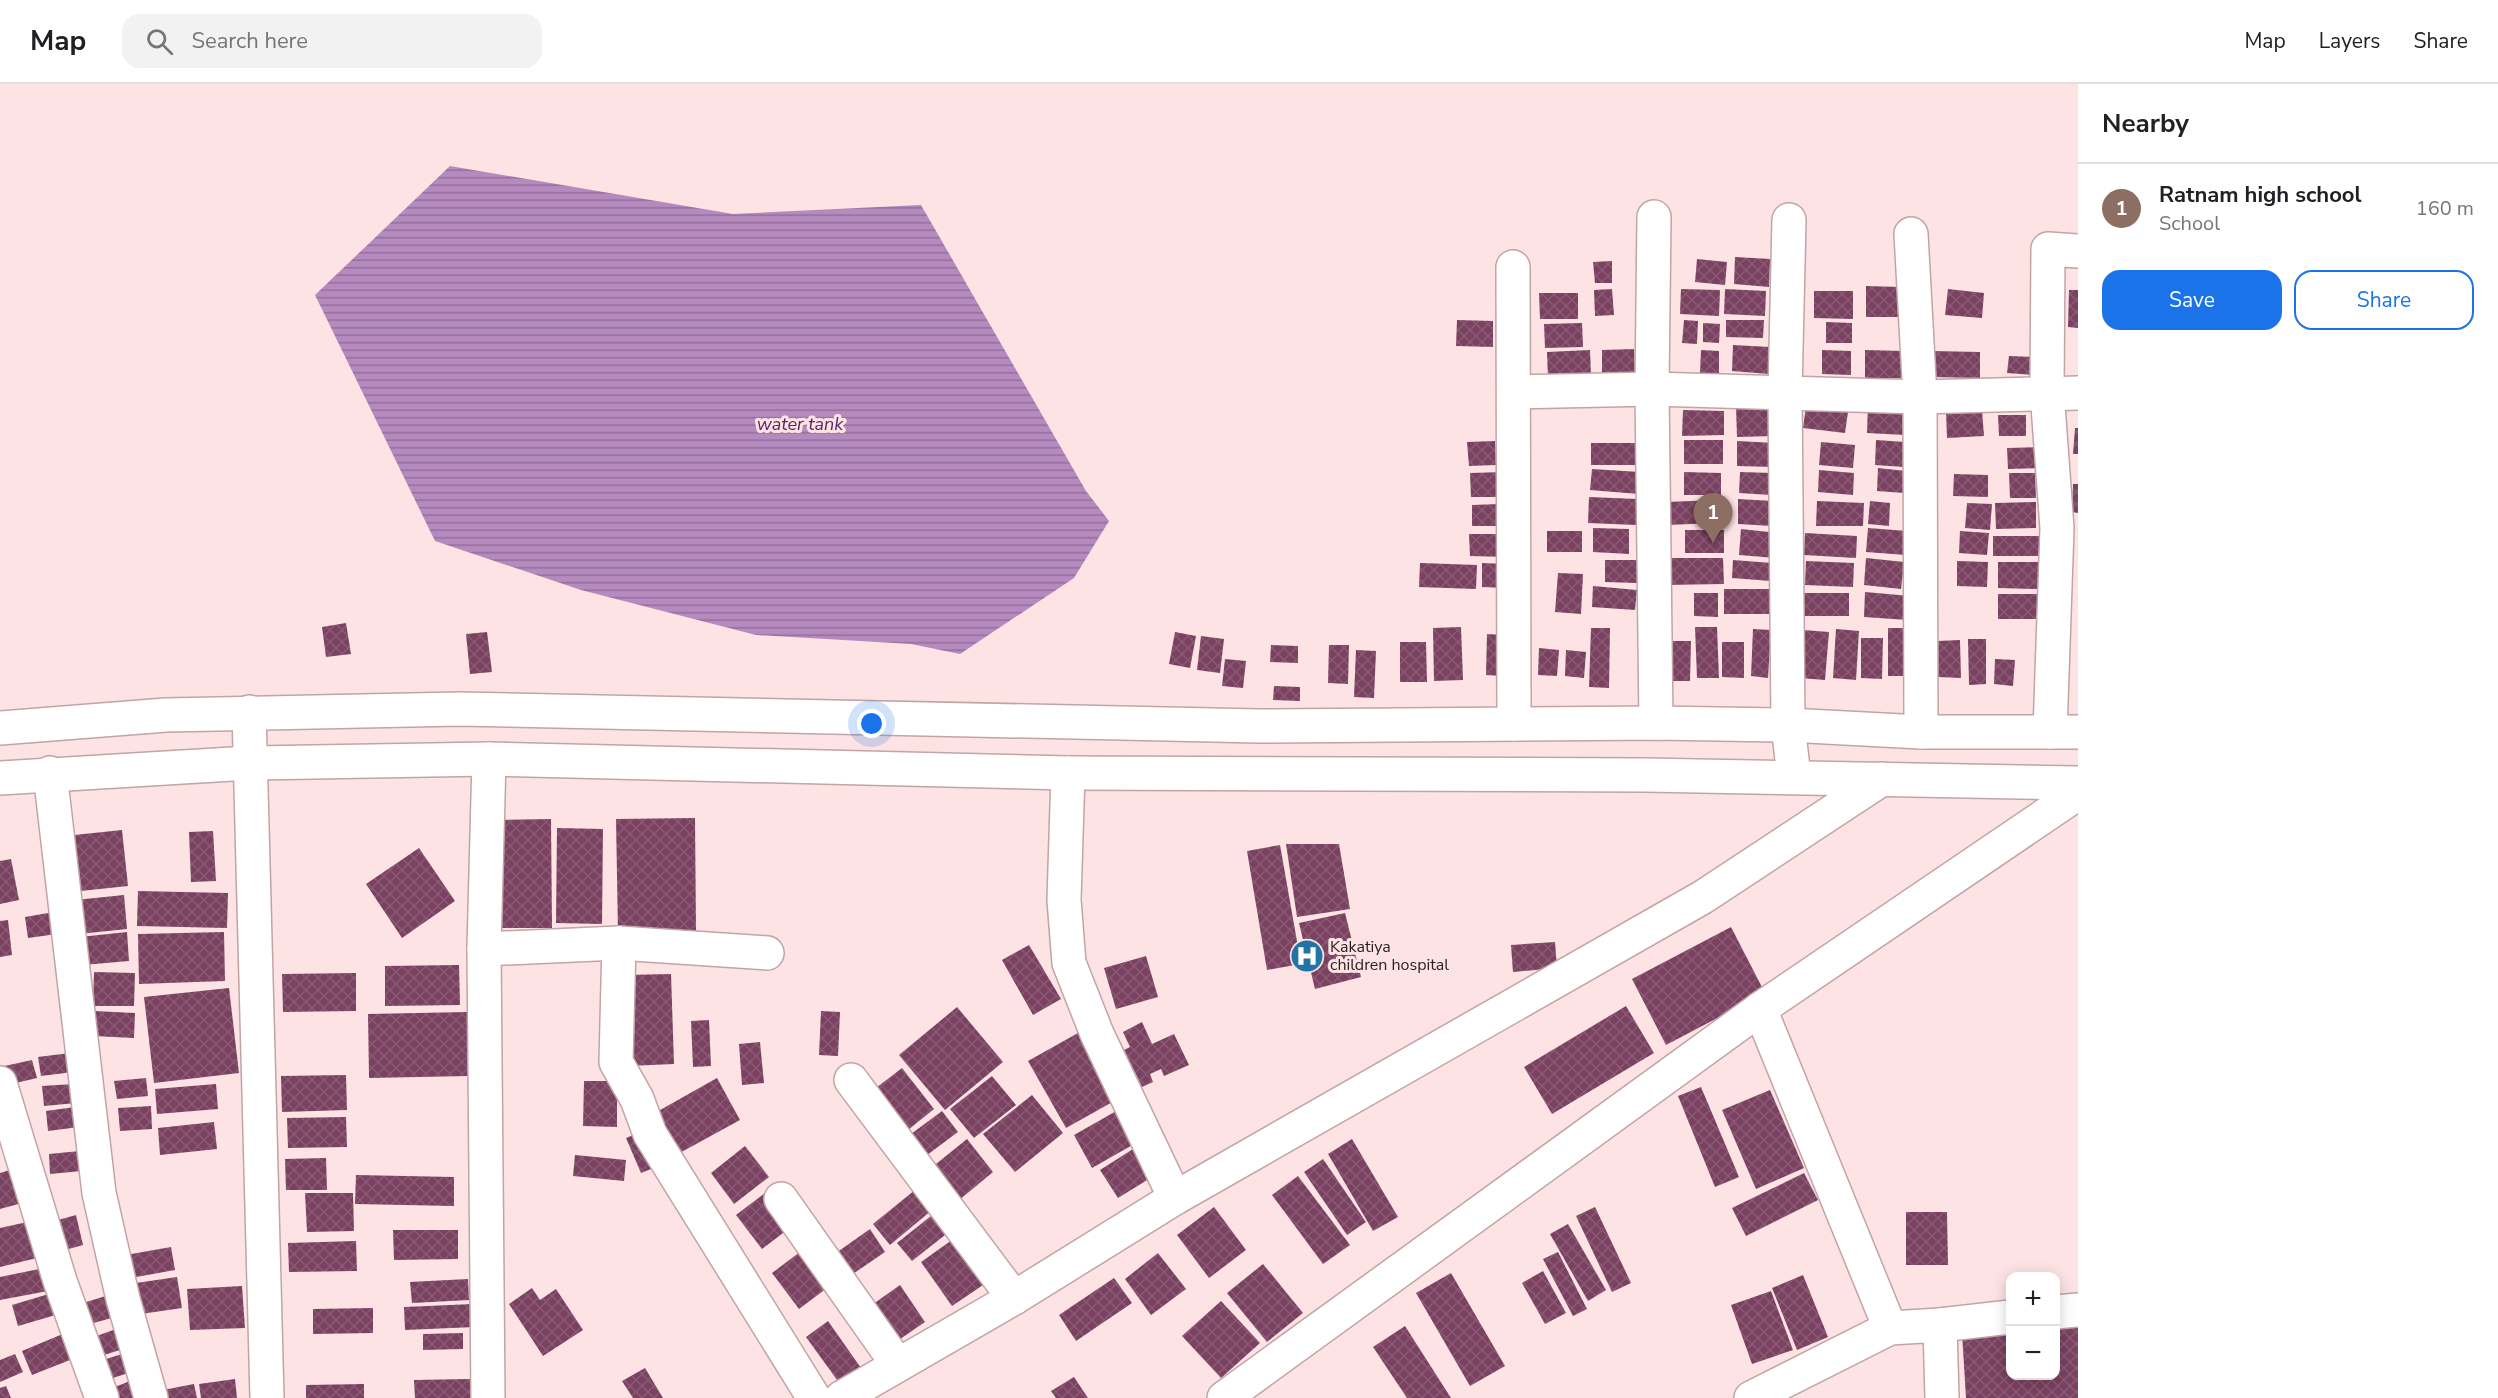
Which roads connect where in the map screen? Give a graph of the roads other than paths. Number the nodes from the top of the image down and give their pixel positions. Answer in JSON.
{"nodes":[{"id":1,"x":1654,"y":217,"type":"dead end"},
{"id":2,"x":1790,"y":220,"type":"dead end"},
{"id":3,"x":1911,"y":234,"type":"dead end"},
{"id":4,"x":2078,"y":251,"type":"edge"},
{"id":5,"x":1513,"y":267,"type":"dead end"},
{"id":6,"x":1652,"y":389,"type":"junction"},
{"id":7,"x":1514,"y":392,"type":"junction"},
{"id":8,"x":1785,"y":392,"type":"junction"},
{"id":9,"x":2062,"y":392,"type":"edge"},
{"id":10,"x":1920,"y":397,"type":"junction"},
{"id":11,"x":2067,"y":528,"type":"edge"},
{"id":12,"x":249,"y":712,"type":"junction"},
{"id":13,"x":1656,"y":723,"type":"junction"},
{"id":14,"x":1514,"y":724,"type":"junction"},
{"id":15,"x":1788,"y":725,"type":"junction"},
{"id":16,"x":0,"y":728,"type":"edge"},
{"id":17,"x":1921,"y":732,"type":"junction"},
{"id":18,"x":2064,"y":732,"type":"edge"},
{"id":19,"x":489,"y":759,"type":"junction"},
{"id":20,"x":249,"y":763,"type":"junction"},
{"id":21,"x":50,"y":773,"type":"junction"},
{"id":22,"x":1068,"y":773,"type":"junction"},
{"id":23,"x":1794,"y":777,"type":"junction"},
{"id":24,"x":0,"y":778,"type":"edge"},
{"id":25,"x":1882,"y":779,"type":"junction"},
{"id":26,"x":2078,"y":783,"type":"edge"},
{"id":27,"x":2078,"y":793,"type":"edge"},
{"id":28,"x":619,"y":943,"type":"junction"},
{"id":29,"x":484,"y":950,"type":"junction"},
{"id":30,"x":767,"y":952,"type":"dead end"},
{"id":31,"x":1760,"y":1009,"type":"junction"},
{"id":32,"x":851,"y":1080,"type":"dead end"},
{"id":33,"x":0,"y":1083,"type":"edge"},
{"id":34,"x":1175,"y":1198,"type":"junction"},
{"id":35,"x":781,"y":1199,"type":"dead end"},
{"id":36,"x":1014,"y":1298,"type":"junction"},
{"id":37,"x":2078,"y":1310,"type":"edge"},
{"id":38,"x":2060,"y":1312,"type":"edge"},
{"id":39,"x":2006,"y":1317,"type":"edge"},
{"id":40,"x":1940,"y":1325,"type":"junction"},
{"id":41,"x":1890,"y":1328,"type":"junction"},
{"id":42,"x":898,"y":1365,"type":"junction"},
{"id":43,"x":102,"y":1398,"type":"edge"},
{"id":44,"x":151,"y":1398,"type":"edge"},
{"id":45,"x":267,"y":1398,"type":"edge"},
{"id":46,"x":488,"y":1398,"type":"edge"},
{"id":47,"x":814,"y":1398,"type":"edge"},
{"id":48,"x":841,"y":1398,"type":"edge"},
{"id":49,"x":1224,"y":1398,"type":"edge"},
{"id":50,"x":1751,"y":1398,"type":"edge"},
{"id":51,"x":1942,"y":1398,"type":"edge"}],
"edges":[{"from":1,"to":6,"type":"street"},
{"from":2,"to":8,"type":"street"},
{"from":3,"to":10,"type":"street"},
{"from":4,"to":9,"type":"street"},
{"from":5,"to":7,"type":"street"},
{"from":6,"to":7,"type":"street"},
{"from":6,"to":8,"type":"street"},
{"from":6,"to":13,"type":"street"},
{"from":7,"to":14,"type":"street"},
{"from":8,"to":10,"type":"street"},
{"from":8,"to":15,"type":"street"},
{"from":9,"to":10,"type":"street"},
{"from":9,"to":11,"type":"street"},
{"from":10,"to":17,"type":"street"},
{"from":11,"to":18,"type":"street"},
{"from":12,"to":14,"type":"street"},
{"from":12,"to":16,"type":"street"},
{"from":12,"to":20,"type":"street"},
{"from":13,"to":14,"type":"street"},
{"from":13,"to":15,"type":"street"},
{"from":15,"to":17,"type":"street"},
{"from":15,"to":23,"type":"street"},
{"from":17,"to":18,"type":"street"},
{"from":19,"to":20,"type":"street"},
{"from":19,"to":22,"type":"street"},
{"from":19,"to":29,"type":"street"},
{"from":20,"to":21,"type":"street"},
{"from":20,"to":45,"type":"street"},
{"from":21,"to":24,"type":"street"},
{"from":21,"to":44,"type":"street"},
{"from":22,"to":23,"type":"street"},
{"from":22,"to":34,"type":"street"},
{"from":23,"to":25,"type":"street"},
{"from":25,"to":26,"type":"street"},
{"from":25,"to":34,"type":"street"},
{"from":27,"to":31,"type":"street"},
{"from":28,"to":29,"type":"street"},
{"from":28,"to":30,"type":"street"},
{"from":28,"to":47,"type":"street"},
{"from":29,"to":46,"type":"street"},
{"from":31,"to":41,"type":"street"},
{"from":31,"to":49,"type":"street"},
{"from":32,"to":36,"type":"street"},
{"from":33,"to":43,"type":"street"},
{"from":34,"to":36,"type":"street"},
{"from":35,"to":42,"type":"street"},
{"from":36,"to":42,"type":"street"},
{"from":37,"to":38,"type":"street"},
{"from":39,"to":40,"type":"street"},
{"from":40,"to":41,"type":"street"},
{"from":40,"to":51,"type":"street"},
{"from":41,"to":50,"type":"street"},
{"from":42,"to":48,"type":"street"}]}
